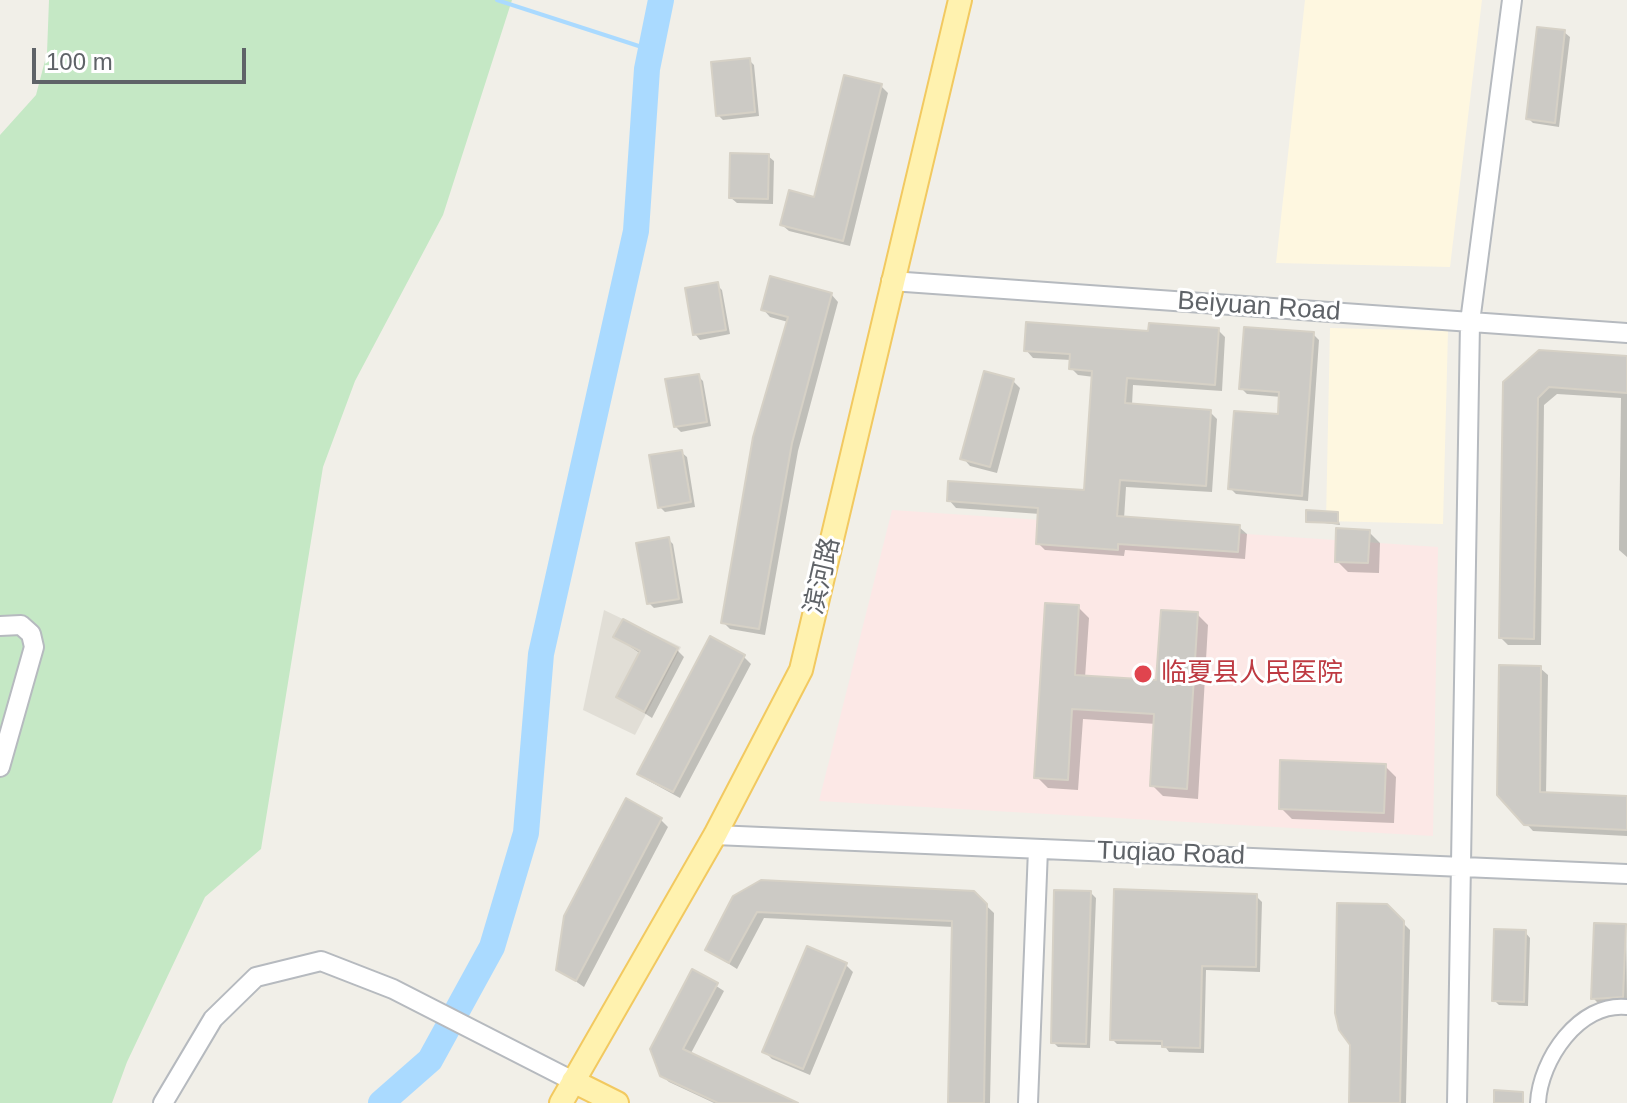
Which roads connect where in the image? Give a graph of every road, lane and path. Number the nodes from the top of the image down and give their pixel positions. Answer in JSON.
{"nodes":[{"id":1,"x":960,"y":0,"type":"edge"},
{"id":2,"x":1512,"y":0,"type":"edge"},
{"id":3,"x":891,"y":281,"type":"junction"},
{"id":4,"x":1470,"y":322,"type":"junction"},
{"id":5,"x":1627,"y":333,"type":"edge"},
{"id":6,"x":0,"y":626,"type":"edge"},
{"id":7,"x":0,"y":767,"type":"edge"},
{"id":8,"x":715,"y":835,"type":"junction"},
{"id":9,"x":1038,"y":849,"type":"junction"},
{"id":10,"x":1462,"y":867,"type":"junction"},
{"id":11,"x":1627,"y":874,"type":"edge"},
{"id":12,"x":1627,"y":1007,"type":"edge"},
{"id":13,"x":573,"y":1081,"type":"junction"},
{"id":14,"x":163,"y":1103,"type":"edge"},
{"id":15,"x":561,"y":1103,"type":"edge"},
{"id":16,"x":617,"y":1103,"type":"edge"},
{"id":17,"x":1028,"y":1103,"type":"edge"},
{"id":18,"x":1457,"y":1103,"type":"edge"},
{"id":19,"x":1538,"y":1103,"type":"edge"}],
"edges":[{"from":1,"to":3,"type":"main road","name":"滨河路"},
{"from":2,"to":4,"type":"street"},
{"from":3,"to":4,"type":"street","name":"Beiyuan Road"},
{"from":3,"to":8,"type":"main road","name":"滨河路"},
{"from":4,"to":5,"type":"street","name":"Beiyuan Road"},
{"from":4,"to":10,"type":"street"},
{"from":6,"to":7,"type":"street"},
{"from":8,"to":9,"type":"street","name":"Tuqiao Road"},
{"from":8,"to":13,"type":"main road","name":"滨河路"},
{"from":9,"to":10,"type":"street","name":"Tuqiao Road"},
{"from":9,"to":17,"type":"street"},
{"from":10,"to":11,"type":"street","name":"Tuqiao Road"},
{"from":10,"to":18,"type":"street"},
{"from":12,"to":19,"type":"street"},
{"from":13,"to":14,"type":"street"},
{"from":13,"to":15,"type":"main road","name":"滨河路"},
{"from":13,"to":16,"type":"main road"}]}
